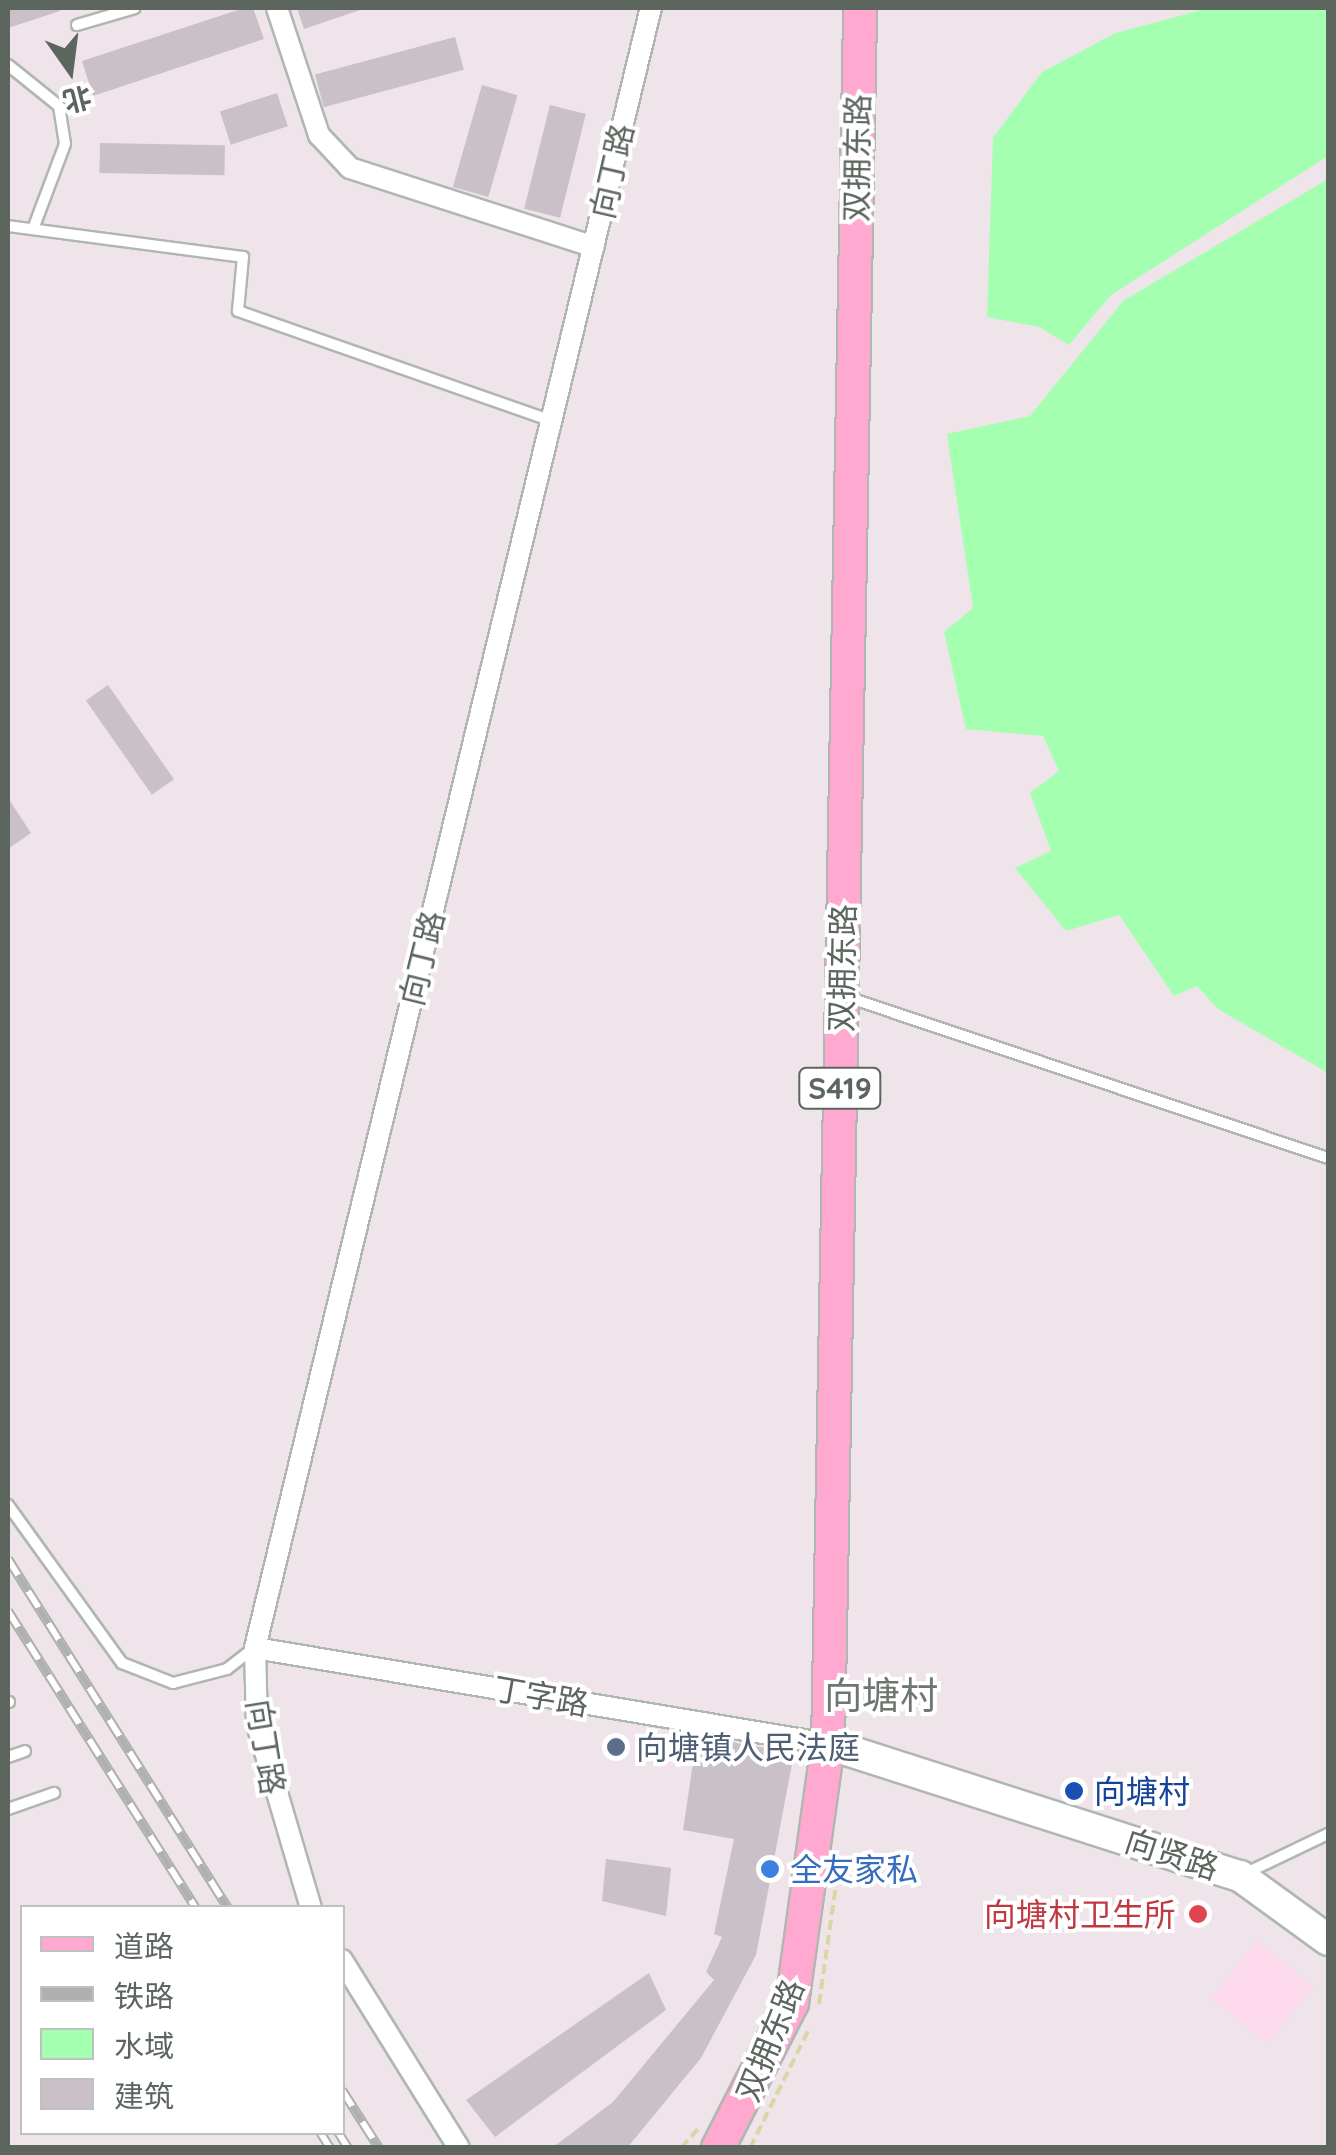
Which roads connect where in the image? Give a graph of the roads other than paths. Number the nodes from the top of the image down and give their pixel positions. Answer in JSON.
{"nodes":[{"id":1,"x":135,"y":8,"type":"edge"},
{"id":2,"x":277,"y":8,"type":"edge"},
{"id":3,"x":651,"y":8,"type":"edge"},
{"id":4,"x":860,"y":8,"type":"edge"},
{"id":5,"x":77,"y":24,"type":"dead end"},
{"id":6,"x":8,"y":65,"type":"edge"},
{"id":7,"x":8,"y":226,"type":"edge"},
{"id":8,"x":33,"y":229,"type":"junction"},
{"id":9,"x":594,"y":247,"type":"junction"},
{"id":10,"x":552,"y":422,"type":"junction"},
{"id":11,"x":842,"y":996,"type":"junction"},
{"id":12,"x":1328,"y":1158,"type":"edge"},
{"id":13,"x":8,"y":1505,"type":"edge"},
{"id":14,"x":255,"y":1648,"type":"junction"},
{"id":15,"x":828,"y":1744,"type":"junction"},
{"id":16,"x":25,"y":1751,"type":"dead end"},
{"id":17,"x":8,"y":1757,"type":"edge"},
{"id":18,"x":54,"y":1792,"type":"dead end"},
{"id":19,"x":8,"y":1808,"type":"edge"},
{"id":20,"x":1328,"y":1834,"type":"edge"},
{"id":21,"x":1240,"y":1876,"type":"junction"},
{"id":22,"x":310,"y":1905,"type":"edge"},
{"id":23,"x":1328,"y":1940,"type":"edge"},
{"id":24,"x":345,"y":1965,"type":"edge"},
{"id":25,"x":459,"y":2148,"type":"edge"},
{"id":26,"x":718,"y":2148,"type":"edge"}],
"edges":[{"from":1,"to":5,"type":"lane"},
{"from":2,"to":9,"type":"street"},
{"from":3,"to":9,"type":"street","name":"向丁路"},
{"from":4,"to":11,"type":"main road","name":"双拥东路","number":"S419"},
{"from":6,"to":8,"type":"lane"},
{"from":7,"to":8,"type":"lane"},
{"from":8,"to":10,"type":"lane"},
{"from":9,"to":10,"type":"street","name":"向丁路"},
{"from":10,"to":14,"type":"street","name":"向丁路"},
{"from":11,"to":12,"type":"lane"},
{"from":11,"to":15,"type":"main road","name":"双拥东路","number":"S419"},
{"from":13,"to":14,"type":"lane"},
{"from":14,"to":15,"type":"street","name":"丁字路"},
{"from":14,"to":22,"type":"street","name":"向丁路"},
{"from":15,"to":21,"type":"street","name":"向贤路"},
{"from":15,"to":26,"type":"main road","name":"双拥东路","number":"S419"},
{"from":16,"to":17,"type":"lane"},
{"from":18,"to":19,"type":"lane"},
{"from":20,"to":21,"type":"lane"},
{"from":21,"to":23,"type":"street","name":"向贤路"},
{"from":24,"to":25,"type":"street"}]}
